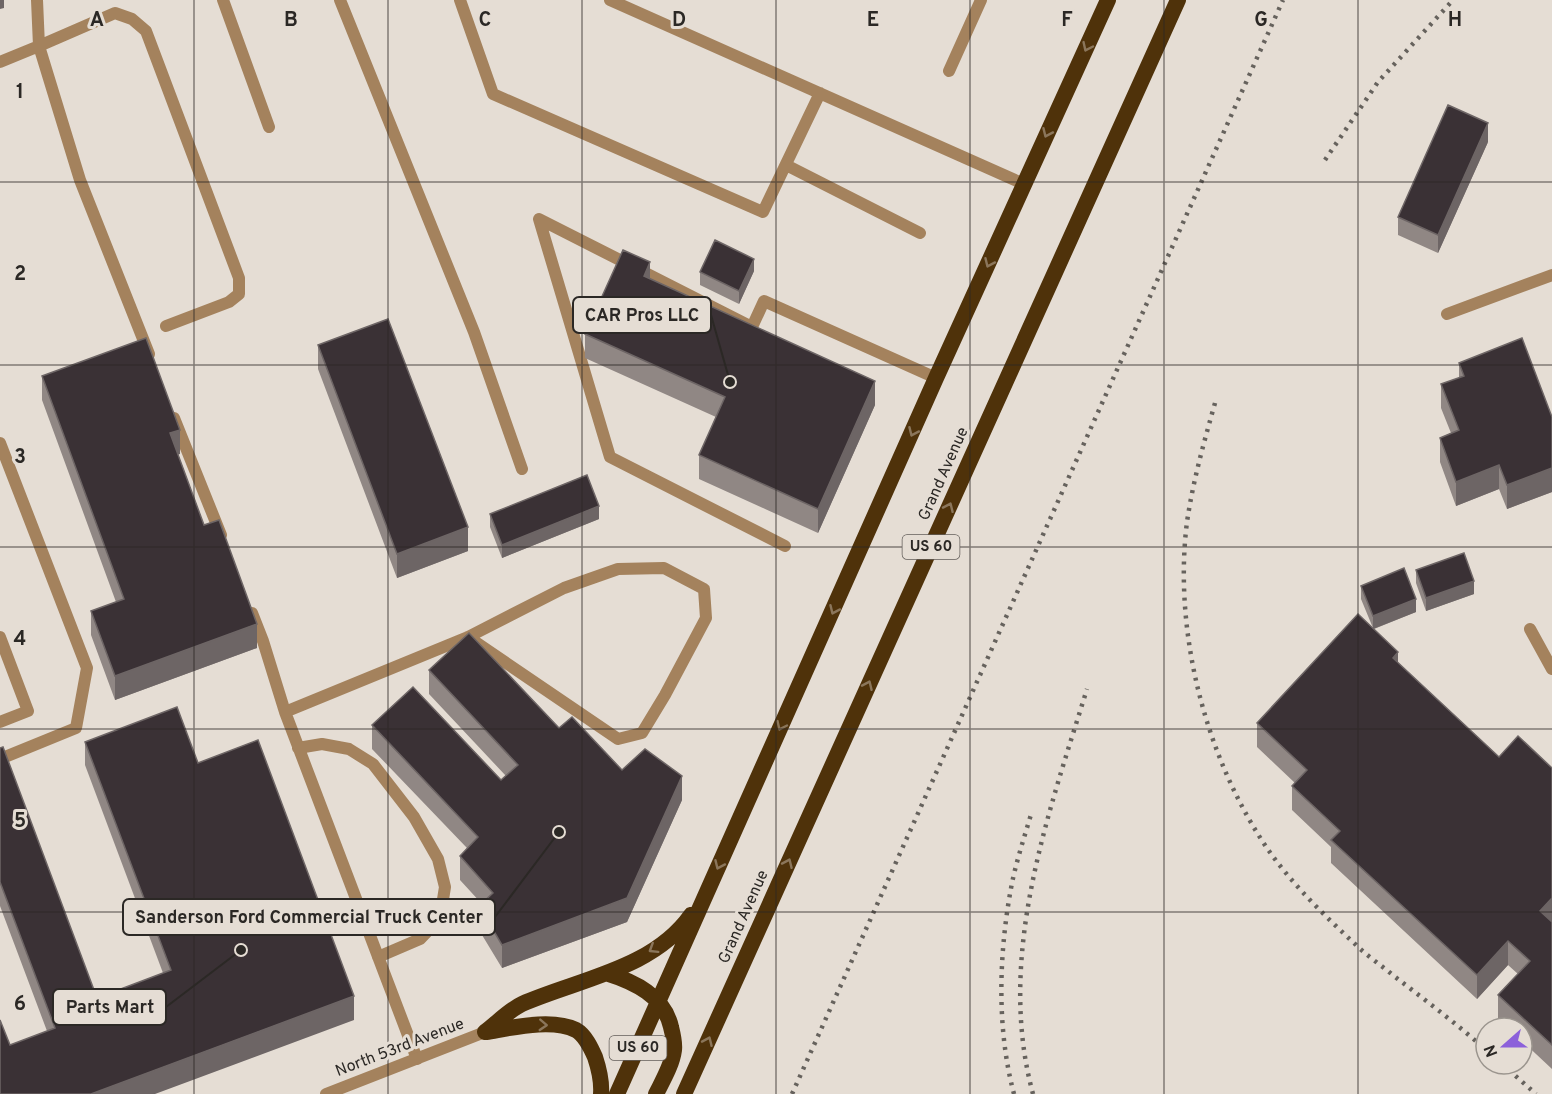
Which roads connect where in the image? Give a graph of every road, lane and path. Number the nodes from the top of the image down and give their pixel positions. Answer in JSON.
{"nodes":[{"id":1,"x":37,"y":0,"type":"edge"},
{"id":2,"x":223,"y":0,"type":"edge"},
{"id":3,"x":340,"y":0,"type":"edge"},
{"id":4,"x":460,"y":0,"type":"edge"},
{"id":5,"x":610,"y":0,"type":"edge"},
{"id":6,"x":981,"y":0,"type":"edge"},
{"id":7,"x":1108,"y":0,"type":"edge"},
{"id":8,"x":1178,"y":0,"type":"edge"},
{"id":9,"x":39,"y":46,"type":"junction"},
{"id":10,"x":0,"y":62,"type":"edge"},
{"id":11,"x":949,"y":71,"type":"dead end"},
{"id":12,"x":820,"y":93,"type":"junction"},
{"id":13,"x":269,"y":127,"type":"dead end"},
{"id":14,"x":786,"y":165,"type":"junction"},
{"id":15,"x":1024,"y":184,"type":"junction"},
{"id":16,"x":920,"y":233,"type":"dead end"},
{"id":17,"x":1552,"y":275,"type":"edge"},
{"id":18,"x":1448,"y":314,"type":"dead end"},
{"id":19,"x":166,"y":326,"type":"dead end"},
{"id":20,"x":155,"y":368,"type":"edge"},
{"id":21,"x":936,"y":378,"type":"junction"},
{"id":22,"x":168,"y":401,"type":"edge"},
{"id":23,"x":0,"y":443,"type":"edge"},
{"id":24,"x":522,"y":469,"type":"dead end"},
{"id":25,"x":224,"y":543,"type":"edge"},
{"id":26,"x":785,"y":546,"type":"dead end"},
{"id":27,"x":246,"y":597,"type":"edge"},
{"id":28,"x":1530,"y":628,"type":"dead end"},
{"id":29,"x":0,"y":637,"type":"edge"},
{"id":30,"x":468,"y":637,"type":"junction"},
{"id":31,"x":1552,"y":669,"type":"edge"},
{"id":32,"x":285,"y":712,"type":"junction"},
{"id":33,"x":0,"y":722,"type":"edge"},
{"id":34,"x":298,"y":748,"type":"junction"},
{"id":35,"x":0,"y":759,"type":"edge"},
{"id":36,"x":707,"y":892,"type":"junction"},
{"id":37,"x":378,"y":957,"type":"junction"},
{"id":38,"x":606,"y":973,"type":"junction"},
{"id":39,"x":658,"y":1001,"type":"junction"},
{"id":40,"x":485,"y":1032,"type":"junction"},
{"id":41,"x":417,"y":1059,"type":"junction"},
{"id":42,"x":326,"y":1094,"type":"edge"},
{"id":43,"x":601,"y":1094,"type":"edge"},
{"id":44,"x":617,"y":1094,"type":"edge"},
{"id":45,"x":657,"y":1094,"type":"edge"},
{"id":46,"x":684,"y":1094,"type":"edge"}],
"edges":[{"from":1,"to":9,"type":"street"},
{"from":2,"to":13,"type":"street"},
{"from":3,"to":24,"type":"street"},
{"from":4,"to":14,"type":"street"},
{"from":5,"to":12,"type":"street"},
{"from":6,"to":11,"type":"street"},
{"from":7,"to":15,"type":"highway","number":"US 60","one_way":true},
{"from":46,"to":8,"type":"highway","name":"Grand Avenue","number":"US 60","one_way":true},
{"from":9,"to":10,"type":"street"},
{"from":9,"to":19,"type":"street"},
{"from":9,"to":20,"type":"street"},
{"from":12,"to":14,"type":"street"},
{"from":12,"to":15,"type":"street"},
{"from":14,"to":16,"type":"street"},
{"from":15,"to":21,"type":"highway","number":"US 60","one_way":true},
{"from":17,"to":18,"type":"street"},
{"from":21,"to":26,"type":"street"},
{"from":21,"to":36,"type":"highway","number":"US 60","one_way":true},
{"from":22,"to":25,"type":"street"},
{"from":23,"to":35,"type":"street"},
{"from":27,"to":32,"type":"street"},
{"from":28,"to":31,"type":"street"},
{"from":29,"to":33,"type":"street"},
{"from":30,"to":30,"type":"street"},
{"from":30,"to":32,"type":"street"},
{"from":32,"to":34,"type":"street"},
{"from":34,"to":37,"type":"street"},
{"from":34,"to":37,"type":"street"},
{"from":36,"to":38,"type":"highway","one_way":true},
{"from":36,"to":39,"type":"highway","number":"US 60"},
{"from":37,"to":41,"type":"street"},
{"from":38,"to":39,"type":"highway"},
{"from":38,"to":40,"type":"highway"},
{"from":39,"to":44,"type":"highway","number":"US 60"},
{"from":39,"to":45,"type":"highway"},
{"from":40,"to":41,"type":"street","name":"North 53rd Avenue"},
{"from":40,"to":43,"type":"highway","one_way":true},
{"from":41,"to":42,"type":"street","name":"North 53rd Avenue"}]}
